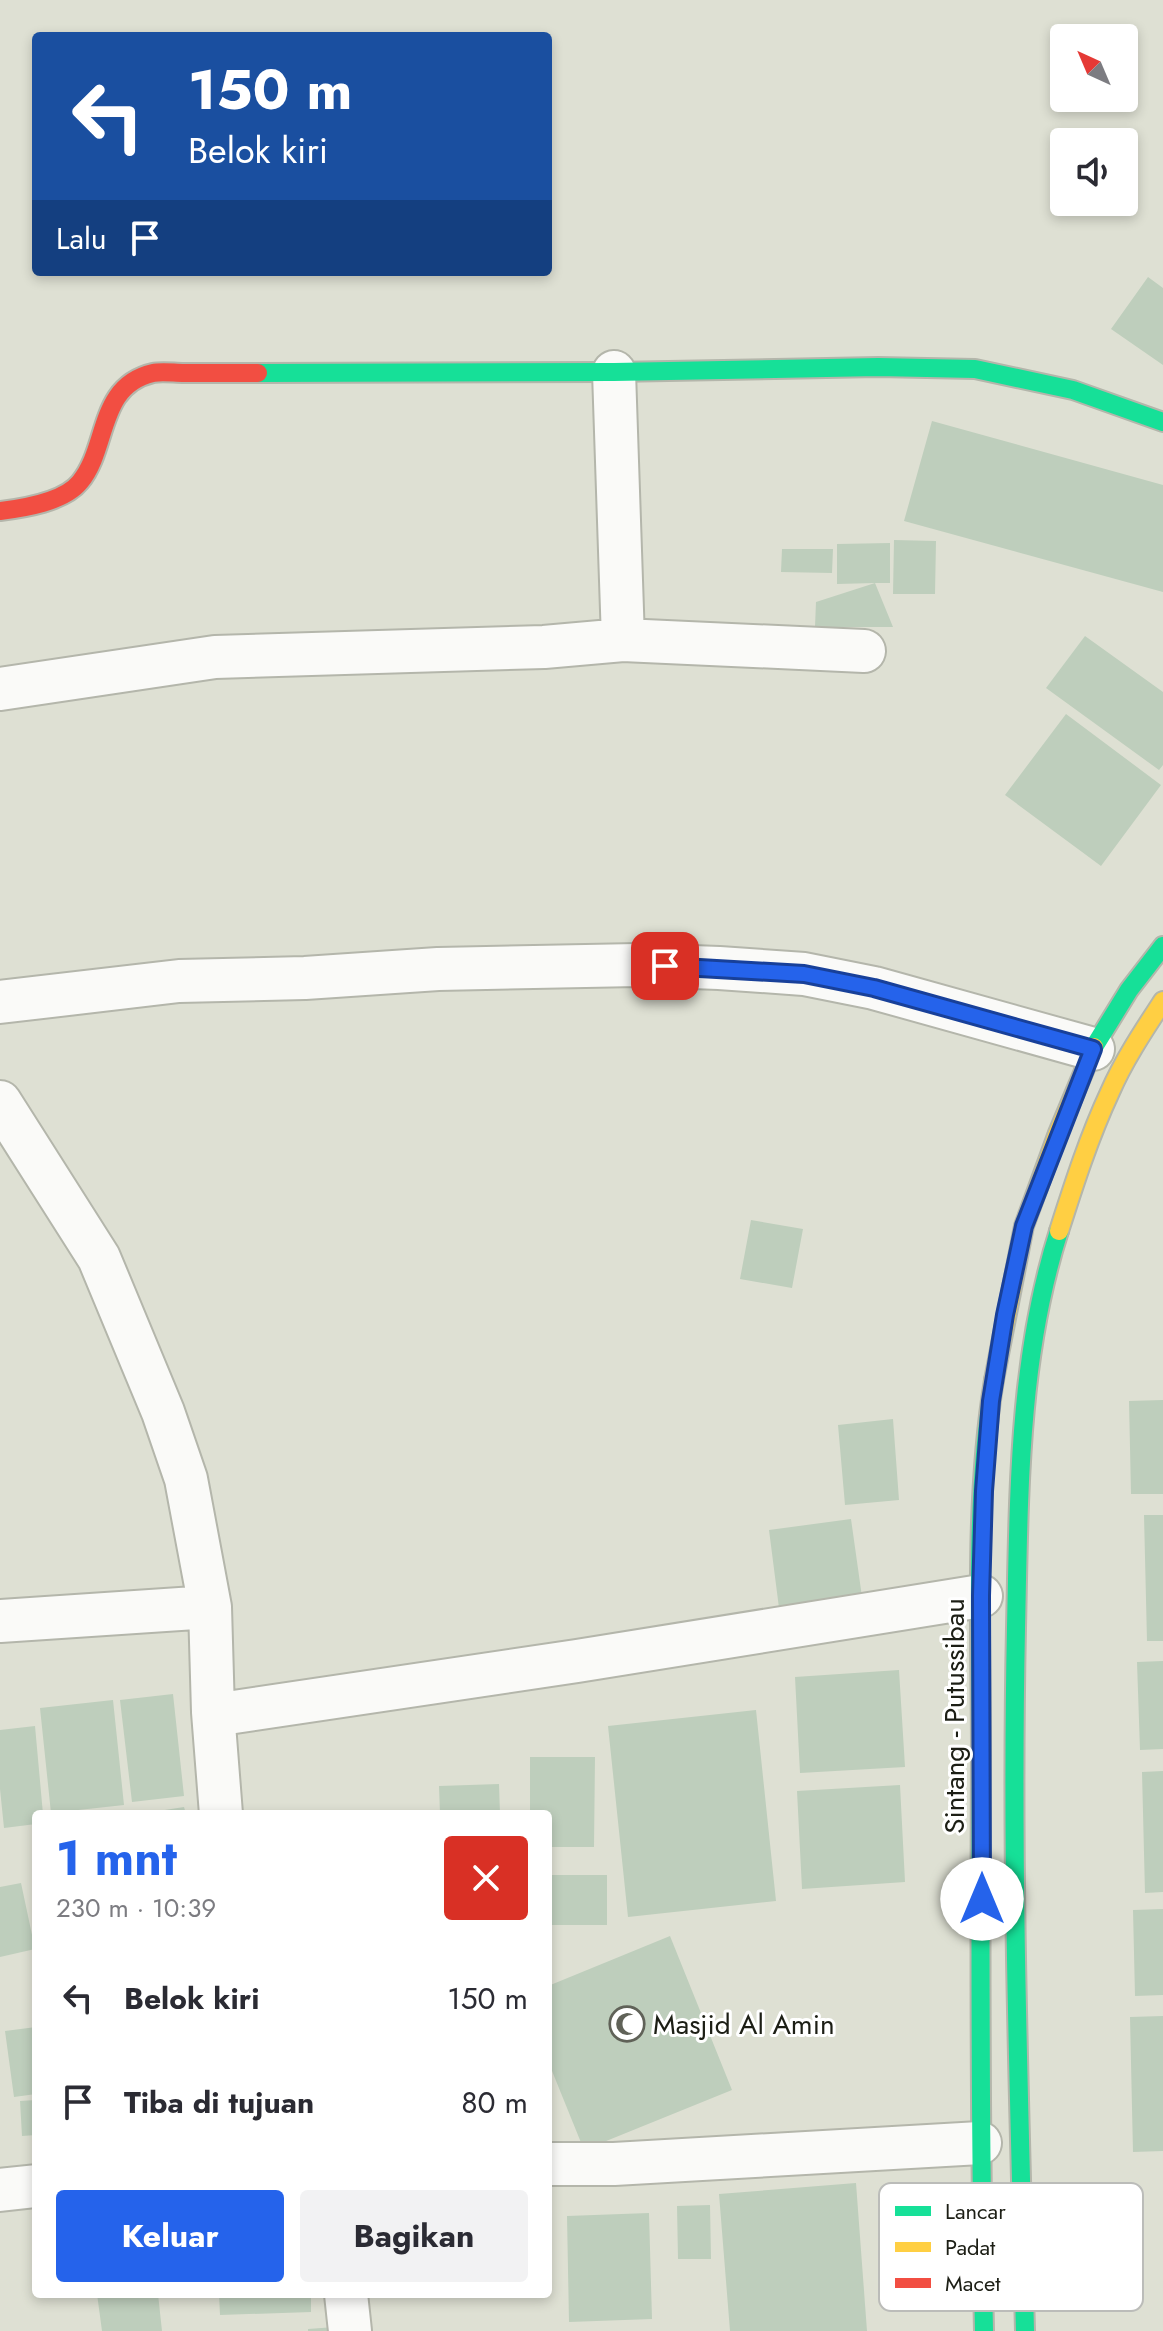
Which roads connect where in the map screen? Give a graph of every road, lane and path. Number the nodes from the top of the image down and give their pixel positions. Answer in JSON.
{"nodes":[{"id":1,"x":614,"y":372,"type":"junction"},
{"id":2,"x":1163,"y":422,"type":"edge"},
{"id":3,"x":0,"y":511,"type":"edge"},
{"id":4,"x":623,"y":640,"type":"junction"},
{"id":5,"x":864,"y":651,"type":"dead end"},
{"id":6,"x":0,"y":689,"type":"edge"},
{"id":7,"x":1163,"y":946,"type":"edge"},
{"id":8,"x":1163,"y":1001,"type":"edge"},
{"id":9,"x":0,"y":1002,"type":"edge"},
{"id":10,"x":1093,"y":1049,"type":"junction"},
{"id":11,"x":0,"y":1102,"type":"edge"},
{"id":12,"x":981,"y":1596,"type":"junction"},
{"id":13,"x":210,"y":1607,"type":"junction"},
{"id":14,"x":0,"y":1621,"type":"edge"},
{"id":15,"x":214,"y":1715,"type":"junction"},
{"id":16,"x":221,"y":1810,"type":"edge"},
{"id":17,"x":980,"y":2143,"type":"junction"},
{"id":18,"x":552,"y":2164,"type":"edge"},
{"id":19,"x":981,"y":2183,"type":"edge"},
{"id":20,"x":1022,"y":2183,"type":"edge"},
{"id":21,"x":32,"y":2186,"type":"edge"},
{"id":22,"x":0,"y":2190,"type":"edge"},
{"id":23,"x":346,"y":2298,"type":"edge"},
{"id":24,"x":984,"y":2311,"type":"edge"},
{"id":25,"x":1025,"y":2311,"type":"edge"},
{"id":26,"x":350,"y":2331,"type":"edge"},
{"id":27,"x":984,"y":2331,"type":"edge"},
{"id":28,"x":1025,"y":2331,"type":"edge"}],
"edges":[{"from":1,"to":2,"type":"main road"},
{"from":1,"to":3,"type":"main road"},
{"from":1,"to":4,"type":"street"},
{"from":4,"to":5,"type":"street"},
{"from":4,"to":6,"type":"street"},
{"from":7,"to":10,"type":"main road","name":"Sintang - Putussibau"},
{"from":8,"to":20,"type":"main road"},
{"from":9,"to":10,"type":"street"},
{"from":10,"to":12,"type":"main road","name":"Sintang - Putussibau"},
{"from":11,"to":13,"type":"street"},
{"from":12,"to":15,"type":"street"},
{"from":12,"to":17,"type":"main road","name":"Sintang - Putussibau"},
{"from":13,"to":14,"type":"street"},
{"from":13,"to":15,"type":"street"},
{"from":15,"to":16,"type":"street"},
{"from":17,"to":18,"type":"street"},
{"from":17,"to":19,"type":"main road","name":"Sintang - Putussibau"},
{"from":21,"to":22,"type":"street"},
{"from":23,"to":26,"type":"street"},
{"from":24,"to":27,"type":"main road","name":"Sintang - Putussibau"},
{"from":25,"to":28,"type":"main road"}]}
